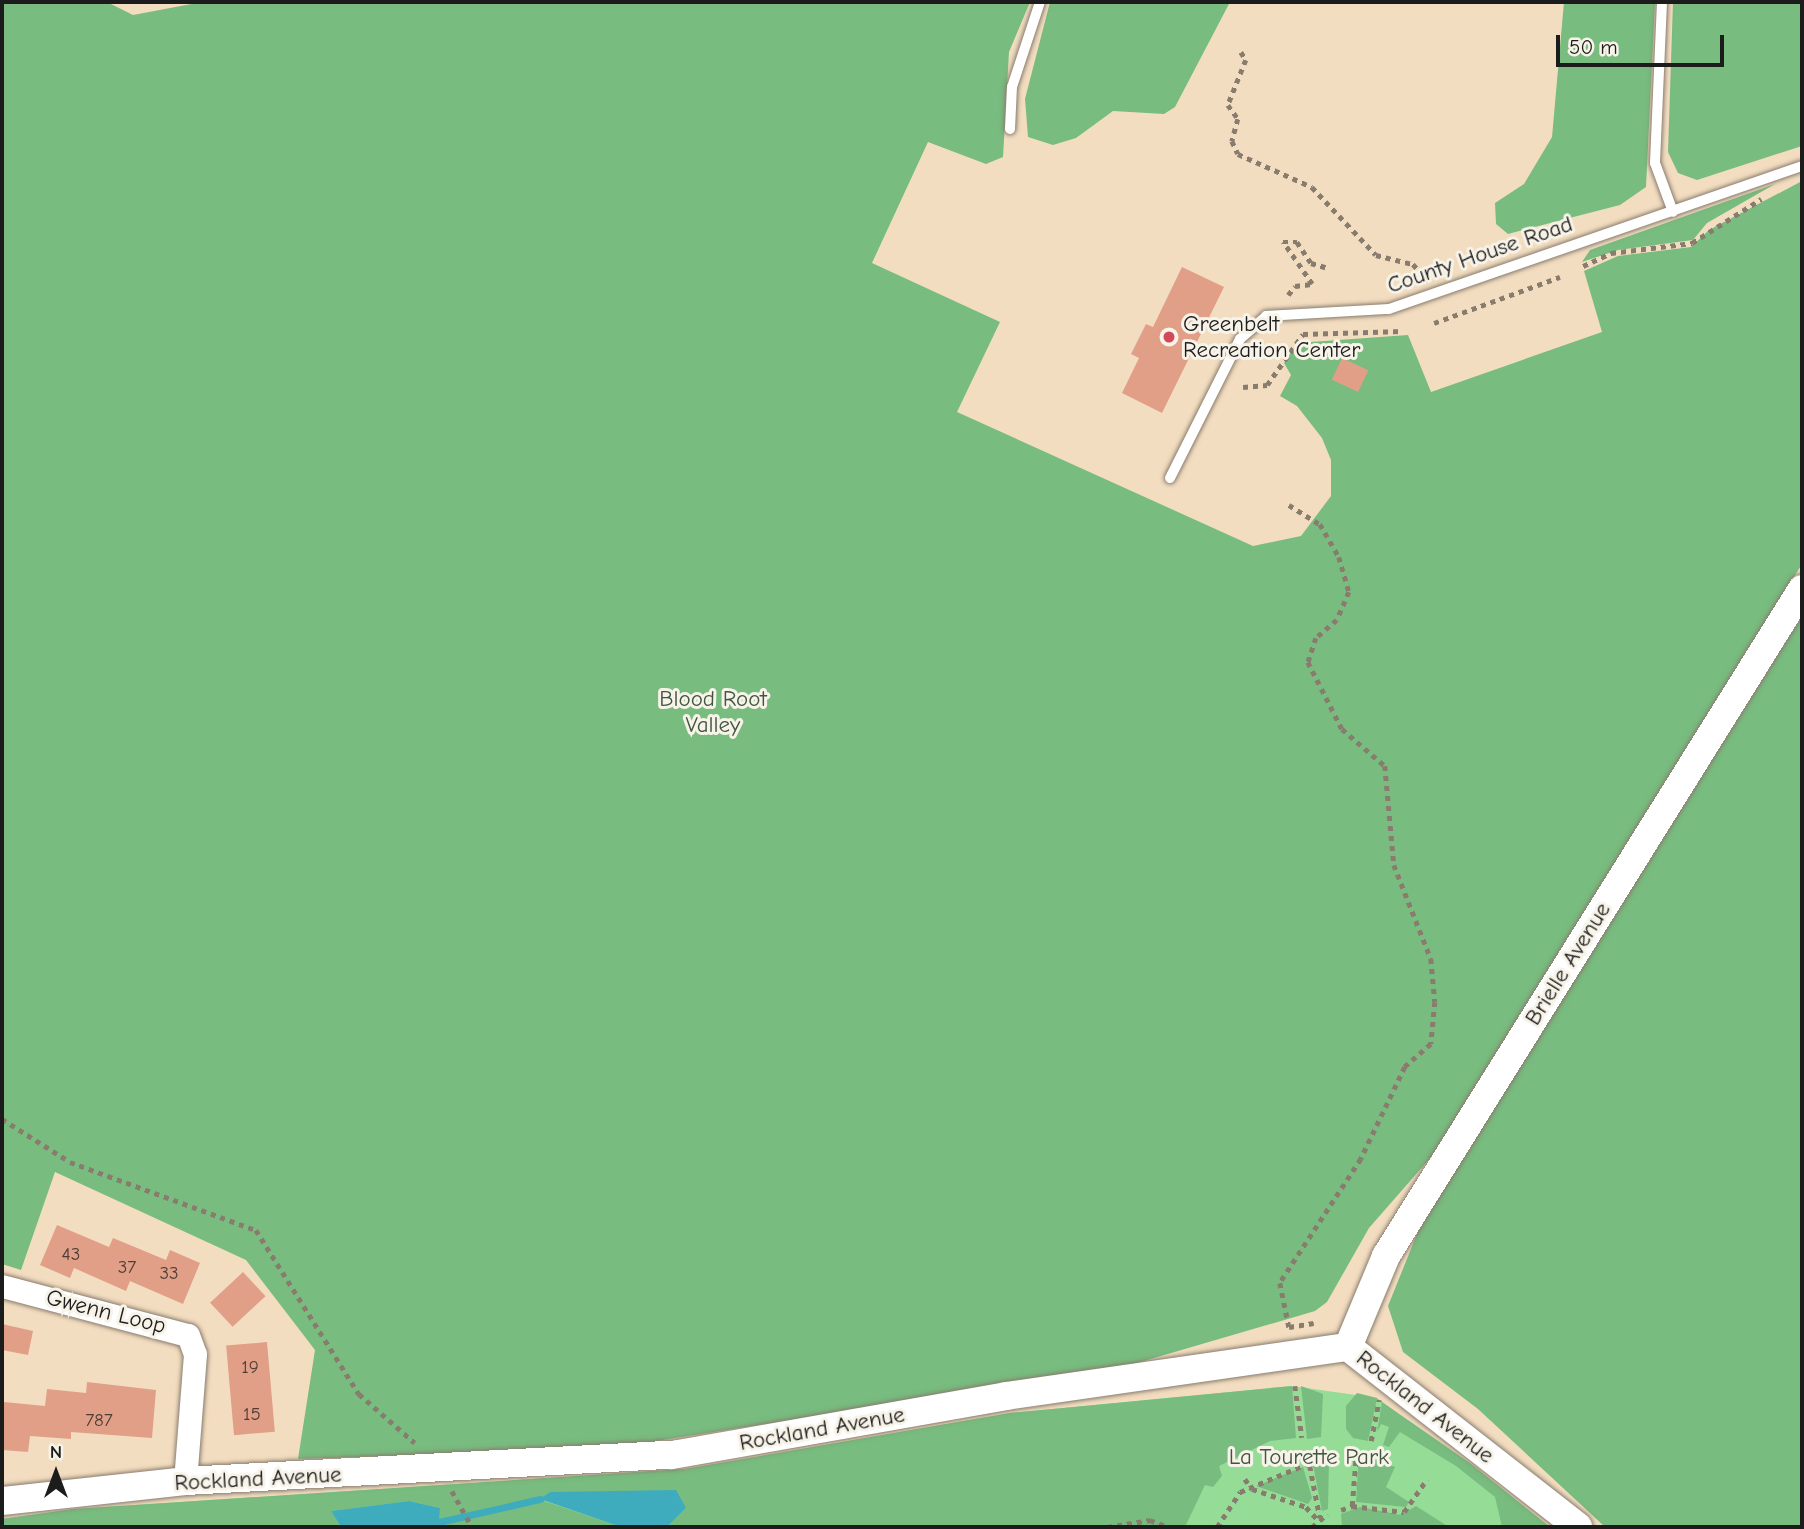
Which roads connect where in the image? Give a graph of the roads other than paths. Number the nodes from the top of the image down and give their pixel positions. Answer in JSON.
{"nodes":[{"id":1,"x":1040,"y":2,"type":"edge"},
{"id":2,"x":1662,"y":2,"type":"edge"},
{"id":3,"x":1010,"y":129,"type":"dead end"},
{"id":4,"x":1802,"y":166,"type":"edge"},
{"id":5,"x":1674,"y":212,"type":"junction"},
{"id":6,"x":1170,"y":478,"type":"dead end"},
{"id":7,"x":1802,"y":589,"type":"edge"},
{"id":8,"x":2,"y":1286,"type":"edge"},
{"id":9,"x":1348,"y":1347,"type":"junction"},
{"id":10,"x":185,"y":1481,"type":"junction"},
{"id":11,"x":2,"y":1501,"type":"edge"},
{"id":12,"x":1578,"y":1527,"type":"edge"}],
"edges":[{"from":1,"to":3,"type":"lane"},
{"from":2,"to":5,"type":"lane"},
{"from":4,"to":5,"type":"lane","name":"County House Road"},
{"from":5,"to":6,"type":"lane","name":"County House Road"},
{"from":7,"to":9,"type":"street","name":"Brielle Avenue"},
{"from":8,"to":10,"type":"street","name":"Gwenn Loop"},
{"from":9,"to":10,"type":"street","name":"Rockland Avenue"},
{"from":9,"to":12,"type":"street","name":"Rockland Avenue"},
{"from":10,"to":11,"type":"street","name":"Rockland Avenue"}]}
